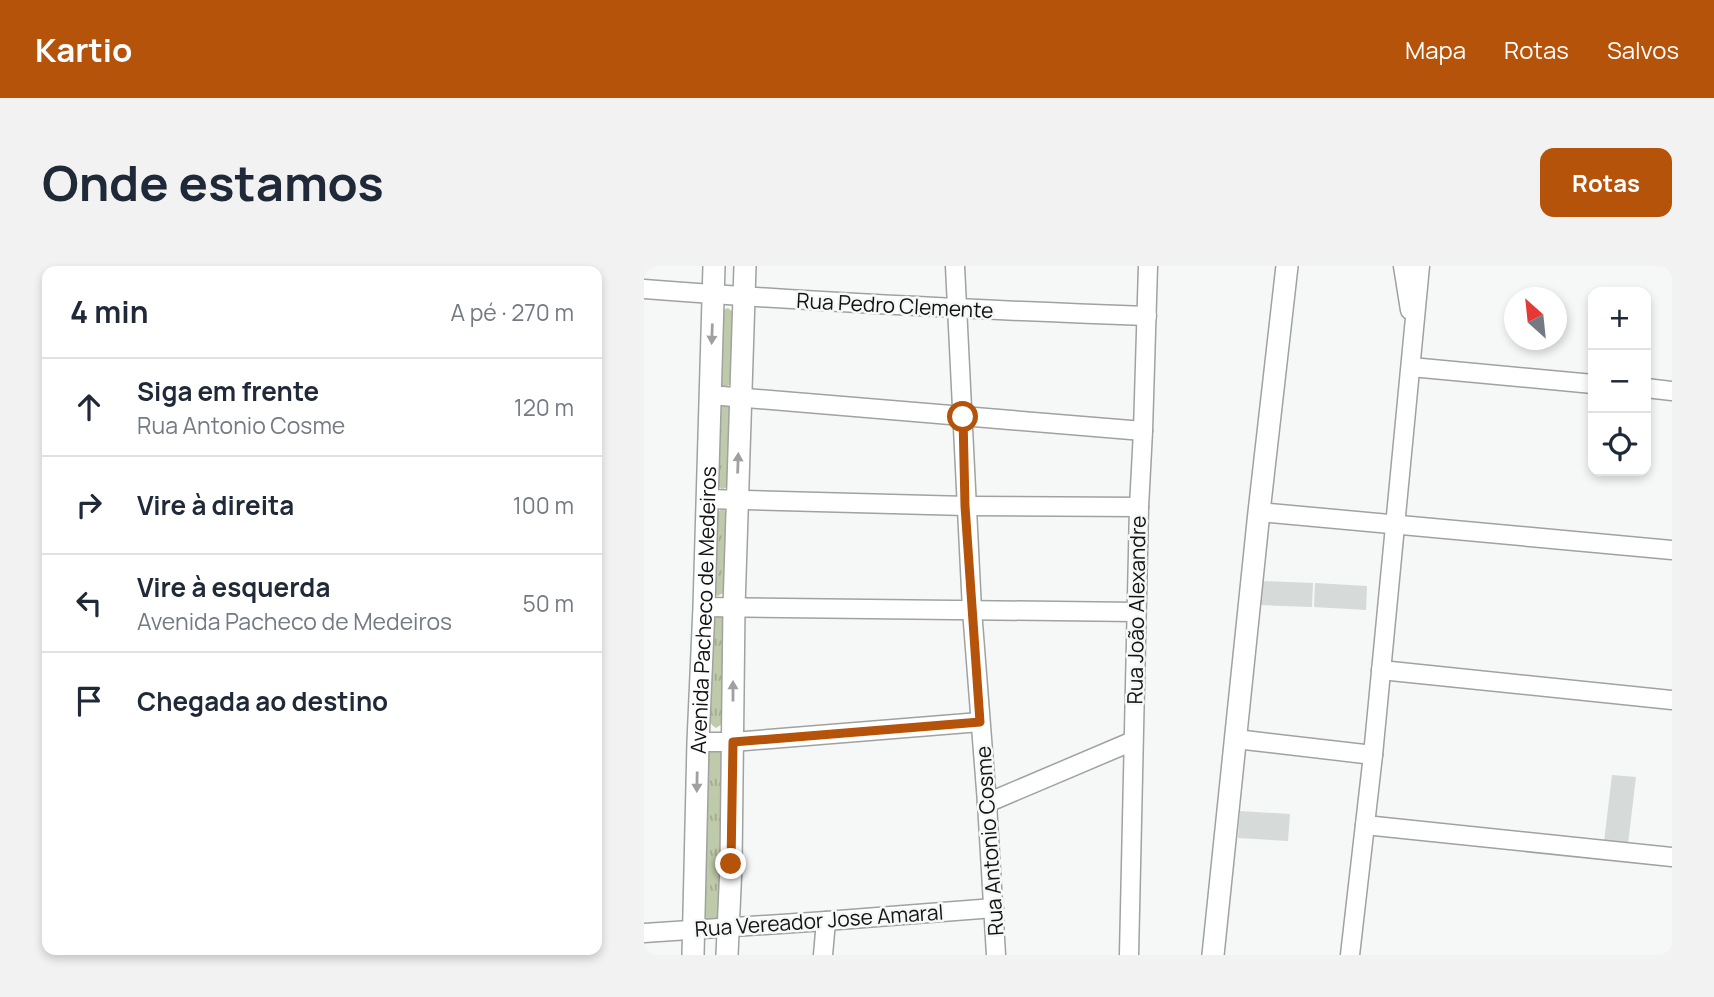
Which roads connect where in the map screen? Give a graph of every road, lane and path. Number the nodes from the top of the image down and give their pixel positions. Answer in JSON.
{"nodes":[{"id":1,"x":714,"y":266,"type":"edge"},
{"id":2,"x":745,"y":266,"type":"edge"},
{"id":3,"x":955,"y":266,"type":"edge"},
{"id":4,"x":1148,"y":266,"type":"edge"},
{"id":5,"x":1287,"y":266,"type":"edge"},
{"id":6,"x":1403,"y":266,"type":"edge"},
{"id":7,"x":1420,"y":266,"type":"edge"},
{"id":8,"x":644,"y":289,"type":"edge"},
{"id":9,"x":713,"y":295,"type":"junction"},
{"id":10,"x":744,"y":297,"type":"junction"},
{"id":11,"x":958,"y":309,"type":"junction"},
{"id":12,"x":1147,"y":317,"type":"junction"},
{"id":13,"x":1414,"y":334,"type":"junction"},
{"id":14,"x":1411,"y":368,"type":"junction"},
{"id":15,"x":1588,"y":384,"type":"edge"},
{"id":16,"x":1651,"y":389,"type":"edge"},
{"id":17,"x":1672,"y":391,"type":"edge"},
{"id":18,"x":710,"y":395,"type":"junction"},
{"id":19,"x":740,"y":398,"type":"junction"},
{"id":20,"x":963,"y":417,"type":"junction"},
{"id":21,"x":1143,"y":431,"type":"junction"},
{"id":22,"x":707,"y":499,"type":"junction"},
{"id":23,"x":737,"y":500,"type":"junction"},
{"id":24,"x":965,"y":506,"type":"junction"},
{"id":25,"x":1139,"y":507,"type":"junction"},
{"id":26,"x":1259,"y":512,"type":"junction"},
{"id":27,"x":1395,"y":526,"type":"junction"},
{"id":28,"x":1672,"y":550,"type":"edge"},
{"id":29,"x":704,"y":607,"type":"junction"},
{"id":30,"x":734,"y":607,"type":"junction"},
{"id":31,"x":972,"y":610,"type":"junction"},
{"id":32,"x":1136,"y":612,"type":"junction"},
{"id":33,"x":1381,"y":670,"type":"junction"},
{"id":34,"x":1672,"y":700,"type":"edge"},
{"id":35,"x":980,"y":722,"type":"junction"},
{"id":36,"x":1236,"y":739,"type":"junction"},
{"id":37,"x":1133,"y":741,"type":"junction"},
{"id":38,"x":698,"y":742,"type":"junction"},
{"id":39,"x":733,"y":742,"type":"junction"},
{"id":40,"x":1373,"y":755,"type":"junction"},
{"id":41,"x":987,"y":803,"type":"junction"},
{"id":42,"x":1365,"y":825,"type":"junction"},
{"id":43,"x":1672,"y":857,"type":"edge"},
{"id":44,"x":994,"y":908,"type":"junction"},
{"id":45,"x":825,"y":921,"type":"junction"},
{"id":46,"x":727,"y":928,"type":"junction"},
{"id":47,"x":694,"y":929,"type":"junction"},
{"id":48,"x":644,"y":933,"type":"edge"},
{"id":49,"x":693,"y":955,"type":"edge"},
{"id":50,"x":727,"y":955,"type":"edge"},
{"id":51,"x":823,"y":955,"type":"edge"},
{"id":52,"x":996,"y":955,"type":"edge"},
{"id":53,"x":1129,"y":955,"type":"edge"},
{"id":54,"x":1213,"y":955,"type":"edge"},
{"id":55,"x":1350,"y":955,"type":"edge"}],
"edges":[{"from":1,"to":9,"type":"street","name":"Avenida Pacheco de Medeiros"},
{"from":2,"to":10,"type":"street","name":"Avenida Pacheco de Medeiros"},
{"from":3,"to":11,"type":"street","name":"Rua Antonio Cosme"},
{"from":4,"to":12,"type":"street","name":"Rua João Alexandre"},
{"from":5,"to":26,"type":"street"},
{"from":6,"to":13,"type":"street"},
{"from":7,"to":13,"type":"street"},
{"from":8,"to":9,"type":"street","name":"Rua Pedro Clemente"},
{"from":9,"to":10,"type":"street","name":"Rua Pedro Clemente"},
{"from":9,"to":18,"type":"street","name":"Avenida Pacheco de Medeiros","one_way":true},
{"from":10,"to":11,"type":"street","name":"Rua Pedro Clemente"},
{"from":10,"to":19,"type":"street","name":"Avenida Pacheco de Medeiros"},
{"from":11,"to":12,"type":"street","name":"Rua Pedro Clemente"},
{"from":11,"to":20,"type":"street","name":"Rua Antonio Cosme"},
{"from":12,"to":21,"type":"street","name":"Rua João Alexandre"},
{"from":13,"to":14,"type":"street"},
{"from":14,"to":15,"type":"street"},
{"from":14,"to":27,"type":"street"},
{"from":16,"to":17,"type":"street"},
{"from":18,"to":19,"type":"street"},
{"from":18,"to":22,"type":"street","name":"Avenida Pacheco de Medeiros"},
{"from":19,"to":20,"type":"street"},
{"from":23,"to":19,"type":"street","name":"Avenida Pacheco de Medeiros","one_way":true},
{"from":20,"to":21,"type":"street"},
{"from":20,"to":24,"type":"street","name":"Rua Antonio Cosme"},
{"from":21,"to":25,"type":"street","name":"Rua João Alexandre"},
{"from":22,"to":23,"type":"street"},
{"from":22,"to":29,"type":"street","name":"Avenida Pacheco de Medeiros"},
{"from":23,"to":24,"type":"street"},
{"from":23,"to":30,"type":"street","name":"Avenida Pacheco de Medeiros"},
{"from":24,"to":25,"type":"street"},
{"from":24,"to":31,"type":"street","name":"Rua Antonio Cosme"},
{"from":25,"to":32,"type":"street","name":"Rua João Alexandre"},
{"from":26,"to":27,"type":"street"},
{"from":26,"to":36,"type":"street"},
{"from":27,"to":28,"type":"street"},
{"from":27,"to":33,"type":"street"},
{"from":29,"to":30,"type":"street"},
{"from":29,"to":38,"type":"street","name":"Avenida Pacheco de Medeiros"},
{"from":30,"to":31,"type":"street"},
{"from":39,"to":30,"type":"street","name":"Avenida Pacheco de Medeiros","one_way":true},
{"from":31,"to":32,"type":"street"},
{"from":31,"to":35,"type":"street","name":"Rua Antonio Cosme"},
{"from":32,"to":37,"type":"street","name":"Rua João Alexandre"},
{"from":33,"to":34,"type":"street"},
{"from":33,"to":40,"type":"street"},
{"from":35,"to":39,"type":"street"},
{"from":35,"to":41,"type":"street","name":"Rua Antonio Cosme"},
{"from":36,"to":40,"type":"street"},
{"from":36,"to":54,"type":"street"},
{"from":37,"to":41,"type":"street"},
{"from":37,"to":53,"type":"street","name":"Rua João Alexandre"},
{"from":38,"to":39,"type":"street"},
{"from":38,"to":47,"type":"street","name":"Avenida Pacheco de Medeiros","one_way":true},
{"from":39,"to":46,"type":"street","name":"Avenida Pacheco de Medeiros"},
{"from":40,"to":42,"type":"street"},
{"from":41,"to":44,"type":"street","name":"Rua Antonio Cosme"},
{"from":42,"to":43,"type":"street"},
{"from":42,"to":55,"type":"street"},
{"from":44,"to":45,"type":"street","name":"Rua Vereador Jose Amaral"},
{"from":44,"to":52,"type":"street","name":"Rua Antonio Cosme"},
{"from":45,"to":46,"type":"street","name":"Rua Vereador Jose Amaral"},
{"from":45,"to":51,"type":"street"},
{"from":46,"to":47,"type":"street","name":"Rua Vereador Jose Amaral"},
{"from":46,"to":50,"type":"street","name":"Avenida Pacheco de Medeiros"},
{"from":47,"to":48,"type":"street","name":"Rua Vereador Jose Amaral"},
{"from":47,"to":49,"type":"street","name":"Avenida Pacheco de Medeiros"}]}
